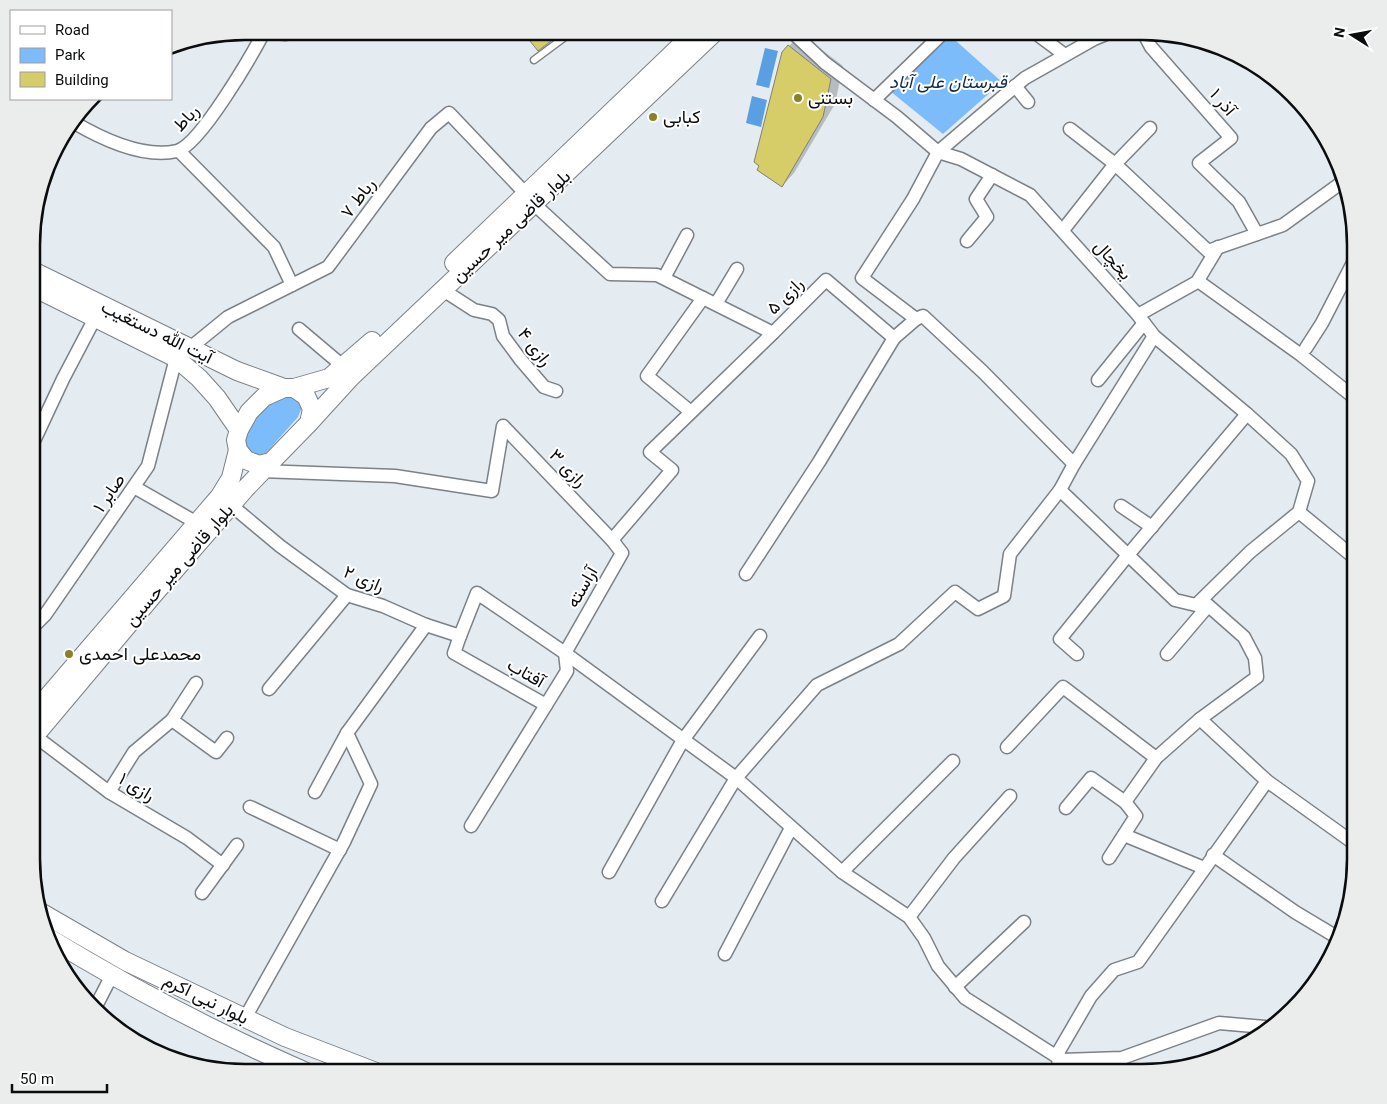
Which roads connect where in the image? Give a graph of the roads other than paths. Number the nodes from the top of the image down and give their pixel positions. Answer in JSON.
{"nodes":[{"id":1,"x":259,"y":40,"type":"edge"},
{"id":2,"x":561,"y":40,"type":"edge"},
{"id":3,"x":688,"y":40,"type":"edge"},
{"id":4,"x":707,"y":40,"type":"edge"},
{"id":5,"x":801,"y":40,"type":"edge"},
{"id":6,"x":936,"y":40,"type":"edge"},
{"id":7,"x":1045,"y":40,"type":"edge"},
{"id":8,"x":1096,"y":40,"type":"edge"},
{"id":9,"x":1147,"y":40,"type":"edge"},
{"id":10,"x":1065,"y":55,"type":"junction"},
{"id":11,"x":534,"y":60,"type":"dead end"},
{"id":12,"x":1015,"y":86,"type":"junction"},
{"id":13,"x":874,"y":100,"type":"junction"},
{"id":14,"x":1028,"y":102,"type":"dead end"},
{"id":15,"x":79,"y":125,"type":"edge"},
{"id":16,"x":1150,"y":128,"type":"dead end"},
{"id":17,"x":1070,"y":129,"type":"dead end"},
{"id":18,"x":179,"y":151,"type":"junction"},
{"id":19,"x":938,"y":152,"type":"junction"},
{"id":20,"x":1115,"y":164,"type":"junction"},
{"id":21,"x":992,"y":175,"type":"junction"},
{"id":22,"x":1338,"y":185,"type":"edge"},
{"id":23,"x":529,"y":199,"type":"junction"},
{"id":24,"x":1063,"y":230,"type":"junction"},
{"id":25,"x":1257,"y":234,"type":"junction"},
{"id":26,"x":687,"y":235,"type":"dead end"},
{"id":27,"x":967,"y":241,"type":"dead end"},
{"id":28,"x":1218,"y":247,"type":"junction"},
{"id":29,"x":737,"y":269,"type":"dead end"},
{"id":30,"x":1347,"y":274,"type":"edge"},
{"id":31,"x":40,"y":275,"type":"edge"},
{"id":32,"x":664,"y":278,"type":"junction"},
{"id":33,"x":1198,"y":281,"type":"junction"},
{"id":34,"x":292,"y":285,"type":"junction"},
{"id":35,"x":443,"y":290,"type":"junction"},
{"id":36,"x":40,"y":291,"type":"edge"},
{"id":37,"x":703,"y":298,"type":"junction"},
{"id":38,"x":716,"y":304,"type":"junction"},
{"id":39,"x":94,"y":318,"type":"junction"},
{"id":40,"x":916,"y":319,"type":"junction"},
{"id":41,"x":1141,"y":319,"type":"junction"},
{"id":42,"x":299,"y":329,"type":"dead end"},
{"id":43,"x":773,"y":333,"type":"junction"},
{"id":44,"x":1154,"y":336,"type":"junction"},
{"id":45,"x":894,"y":338,"type":"junction"},
{"id":46,"x":1306,"y":348,"type":"dead end"},
{"id":47,"x":183,"y":353,"type":"junction"},
{"id":48,"x":344,"y":367,"type":"junction"},
{"id":49,"x":1098,"y":380,"type":"dead end"},
{"id":50,"x":289,"y":388,"type":"junction"},
{"id":51,"x":1347,"y":390,"type":"edge"},
{"id":52,"x":556,"y":391,"type":"dead end"},
{"id":53,"x":692,"y":412,"type":"junction"},
{"id":54,"x":1246,"y":414,"type":"junction"},
{"id":55,"x":309,"y":423,"type":"junction"},
{"id":56,"x":40,"y":427,"type":"edge"},
{"id":57,"x":239,"y":430,"type":"junction"},
{"id":58,"x":238,"y":450,"type":"junction"},
{"id":59,"x":1074,"y":464,"type":"junction"},
{"id":60,"x":266,"y":467,"type":"junction"},
{"id":61,"x":134,"y":487,"type":"junction"},
{"id":62,"x":1060,"y":490,"type":"junction"},
{"id":63,"x":231,"y":505,"type":"junction"},
{"id":64,"x":1121,"y":506,"type":"dead end"},
{"id":65,"x":1299,"y":512,"type":"junction"},
{"id":66,"x":197,"y":523,"type":"junction"},
{"id":67,"x":1152,"y":527,"type":"junction"},
{"id":68,"x":612,"y":540,"type":"junction"},
{"id":69,"x":1347,"y":552,"type":"edge"},
{"id":70,"x":1128,"y":555,"type":"junction"},
{"id":71,"x":746,"y":574,"type":"dead end"},
{"id":72,"x":347,"y":595,"type":"junction"},
{"id":73,"x":1205,"y":603,"type":"junction"},
{"id":74,"x":40,"y":620,"type":"edge"},
{"id":75,"x":426,"y":625,"type":"junction"},
{"id":76,"x":460,"y":636,"type":"junction"},
{"id":77,"x":760,"y":636,"type":"dead end"},
{"id":78,"x":565,"y":653,"type":"junction"},
{"id":79,"x":1077,"y":654,"type":"dead end"},
{"id":80,"x":1167,"y":654,"type":"dead end"},
{"id":81,"x":196,"y":683,"type":"dead end"},
{"id":82,"x":269,"y":689,"type":"dead end"},
{"id":83,"x":546,"y":705,"type":"junction"},
{"id":84,"x":40,"y":706,"type":"edge"},
{"id":85,"x":1200,"y":719,"type":"junction"},
{"id":86,"x":172,"y":720,"type":"junction"},
{"id":87,"x":40,"y":729,"type":"edge"},
{"id":88,"x":347,"y":733,"type":"junction"},
{"id":89,"x":227,"y":738,"type":"dead end"},
{"id":90,"x":683,"y":740,"type":"junction"},
{"id":91,"x":40,"y":742,"type":"edge"},
{"id":92,"x":1007,"y":747,"type":"dead end"},
{"id":93,"x":1156,"y":758,"type":"junction"},
{"id":94,"x":953,"y":762,"type":"dead end"},
{"id":95,"x":736,"y":778,"type":"junction"},
{"id":96,"x":1267,"y":781,"type":"junction"},
{"id":97,"x":109,"y":792,"type":"junction"},
{"id":98,"x":315,"y":792,"type":"dead end"},
{"id":99,"x":1010,"y":796,"type":"dead end"},
{"id":100,"x":1125,"y":802,"type":"junction"},
{"id":101,"x":250,"y":806,"type":"dead end"},
{"id":102,"x":1066,"y":808,"type":"dead end"},
{"id":103,"x":471,"y":826,"type":"dead end"},
{"id":104,"x":791,"y":828,"type":"junction"},
{"id":105,"x":1124,"y":835,"type":"junction"},
{"id":106,"x":1347,"y":838,"type":"edge"},
{"id":107,"x":237,"y":845,"type":"dead end"},
{"id":108,"x":340,"y":850,"type":"junction"},
{"id":109,"x":1214,"y":855,"type":"junction"},
{"id":110,"x":1109,"y":858,"type":"dead end"},
{"id":111,"x":224,"y":865,"type":"junction"},
{"id":112,"x":1204,"y":868,"type":"junction"},
{"id":113,"x":609,"y":872,"type":"dead end"},
{"id":114,"x":842,"y":872,"type":"junction"},
{"id":115,"x":202,"y":893,"type":"dead end"},
{"id":116,"x":662,"y":901,"type":"dead end"},
{"id":117,"x":48,"y":917,"type":"edge"},
{"id":118,"x":909,"y":917,"type":"junction"},
{"id":119,"x":1024,"y":922,"type":"dead end"},
{"id":120,"x":1332,"y":934,"type":"edge"},
{"id":121,"x":58,"y":944,"type":"edge"},
{"id":122,"x":725,"y":954,"type":"dead end"},
{"id":123,"x":111,"y":976,"type":"junction"},
{"id":124,"x":956,"y":987,"type":"junction"},
{"id":125,"x":98,"y":1002,"type":"edge"},
{"id":126,"x":245,"y":1018,"type":"junction"},
{"id":127,"x":1260,"y":1026,"type":"edge"},
{"id":128,"x":1057,"y":1056,"type":"junction"},
{"id":129,"x":288,"y":1064,"type":"edge"},
{"id":130,"x":355,"y":1064,"type":"edge"},
{"id":131,"x":1057,"y":1064,"type":"edge"}],
"edges":[{"from":1,"to":18,"type":"street","name":"رباط"},
{"from":2,"to":11,"type":"lane"},
{"from":3,"to":23,"type":"main road","name":"بلوار قاضی میر حسین"},
{"from":4,"to":23,"type":"main road","name":"بلوار قاضی میر حسین"},
{"from":5,"to":13,"type":"street"},
{"from":6,"to":13,"type":"street"},
{"from":7,"to":10,"type":"street"},
{"from":8,"to":10,"type":"street"},
{"from":9,"to":25,"type":"street","name":"آذر ۱"},
{"from":10,"to":12,"type":"street"},
{"from":12,"to":14,"type":"street"},
{"from":12,"to":19,"type":"street"},
{"from":13,"to":19,"type":"street"},
{"from":15,"to":18,"type":"street","name":"رباط"},
{"from":16,"to":20,"type":"street"},
{"from":17,"to":20,"type":"street"},
{"from":18,"to":34,"type":"street"},
{"from":19,"to":21,"type":"street","name":"یخچال"},
{"from":19,"to":40,"type":"street"},
{"from":20,"to":24,"type":"street"},
{"from":20,"to":28,"type":"street"},
{"from":21,"to":24,"type":"street","name":"یخچال"},
{"from":21,"to":27,"type":"street"},
{"from":22,"to":25,"type":"street"},
{"from":23,"to":32,"type":"street","name":"رازی ۵"},
{"from":23,"to":34,"type":"street","name":"رباط ۷"},
{"from":23,"to":35,"type":"main road","name":"بلوار قاضی میر حسین"},
{"from":23,"to":48,"type":"main road","name":"بلوار قاضی میر حسین"},
{"from":24,"to":41,"type":"street","name":"یخچال"},
{"from":25,"to":28,"type":"street"},
{"from":26,"to":32,"type":"street"},
{"from":28,"to":33,"type":"street"},
{"from":29,"to":38,"type":"street"},
{"from":30,"to":46,"type":"street"},
{"from":31,"to":47,"type":"main road","name":"آیت الله دستغیب"},
{"from":32,"to":37,"type":"street","name":"رازی ۵"},
{"from":33,"to":41,"type":"street"},
{"from":33,"to":51,"type":"street"},
{"from":34,"to":47,"type":"street","name":"رباط ۷"},
{"from":35,"to":52,"type":"street","name":"رازی ۴"},
{"from":35,"to":55,"type":"main road","name":"بلوار قاضی میر حسین"},
{"from":36,"to":39,"type":"main road","name":"آیت الله دستغیب"},
{"from":37,"to":38,"type":"street","name":"رازی ۵"},
{"from":37,"to":53,"type":"street"},
{"from":38,"to":43,"type":"street","name":"رازی ۵"},
{"from":39,"to":47,"type":"main road","name":"آیت الله دستغیب"},
{"from":39,"to":56,"type":"street"},
{"from":40,"to":45,"type":"street"},
{"from":40,"to":59,"type":"street"},
{"from":41,"to":44,"type":"street","name":"یخچال"},
{"from":41,"to":49,"type":"street"},
{"from":42,"to":48,"type":"street"},
{"from":43,"to":45,"type":"street","name":"رازی ۵"},
{"from":43,"to":53,"type":"street"},
{"from":44,"to":54,"type":"street","name":"یخچال"},
{"from":44,"to":59,"type":"street"},
{"from":45,"to":71,"type":"street"},
{"from":47,"to":50,"type":"main road","name":"آیت الله دستغیب"},
{"from":47,"to":57,"type":"main road","name":"آیت الله دستغیب"},
{"from":47,"to":61,"type":"street","name":"صابر ۱"},
{"from":48,"to":50,"type":"main road","name":"بلوار قاضی میر حسین"},
{"from":50,"to":55,"type":"main road"},
{"from":50,"to":57,"type":"main road"},
{"from":53,"to":68,"type":"street"},
{"from":54,"to":65,"type":"street","name":"یخچال"},
{"from":54,"to":67,"type":"street"},
{"from":55,"to":60,"type":"main road"},
{"from":57,"to":58,"type":"main road"},
{"from":58,"to":60,"type":"main road"},
{"from":58,"to":66,"type":"main road","name":"بلوار قاضی میر حسین"},
{"from":59,"to":62,"type":"street"},
{"from":60,"to":63,"type":"main road","name":"بلوار قاضی میر حسین"},
{"from":60,"to":68,"type":"street","name":"رازی ۳"},
{"from":61,"to":66,"type":"street"},
{"from":61,"to":74,"type":"street","name":"صابر ۱"},
{"from":62,"to":70,"type":"street"},
{"from":62,"to":95,"type":"street"},
{"from":63,"to":72,"type":"street","name":"رازی ۲"},
{"from":63,"to":87,"type":"main road","name":"بلوار قاضی میر حسین"},
{"from":64,"to":67,"type":"street"},
{"from":65,"to":69,"type":"street"},
{"from":65,"to":73,"type":"street"},
{"from":66,"to":84,"type":"main road","name":"بلوار قاضی میر حسین"},
{"from":67,"to":70,"type":"street"},
{"from":68,"to":78,"type":"street","name":"آراسته"},
{"from":70,"to":73,"type":"street"},
{"from":70,"to":79,"type":"street"},
{"from":72,"to":75,"type":"street","name":"رازی ۲"},
{"from":72,"to":82,"type":"street"},
{"from":73,"to":80,"type":"street"},
{"from":73,"to":85,"type":"street"},
{"from":75,"to":76,"type":"street","name":"رازی ۲"},
{"from":75,"to":88,"type":"street"},
{"from":76,"to":78,"type":"street"},
{"from":76,"to":83,"type":"street","name":"آفتاب"},
{"from":77,"to":90,"type":"street"},
{"from":78,"to":83,"type":"street","name":"آفتاب"},
{"from":78,"to":90,"type":"street"},
{"from":81,"to":86,"type":"street"},
{"from":83,"to":103,"type":"street"},
{"from":85,"to":93,"type":"street"},
{"from":85,"to":96,"type":"street"},
{"from":86,"to":89,"type":"street"},
{"from":86,"to":97,"type":"street"},
{"from":88,"to":98,"type":"street"},
{"from":88,"to":108,"type":"street"},
{"from":90,"to":95,"type":"street"},
{"from":90,"to":113,"type":"street"},
{"from":91,"to":97,"type":"street","name":"رازی ۱"},
{"from":92,"to":93,"type":"street"},
{"from":93,"to":100,"type":"street"},
{"from":94,"to":114,"type":"street"},
{"from":95,"to":104,"type":"street"},
{"from":95,"to":116,"type":"street"},
{"from":96,"to":106,"type":"street"},
{"from":96,"to":109,"type":"street"},
{"from":97,"to":111,"type":"street","name":"رازی ۱"},
{"from":99,"to":118,"type":"street"},
{"from":100,"to":102,"type":"street"},
{"from":100,"to":105,"type":"street"},
{"from":101,"to":108,"type":"street"},
{"from":104,"to":114,"type":"street"},
{"from":104,"to":122,"type":"street"},
{"from":105,"to":110,"type":"street"},
{"from":105,"to":112,"type":"street"},
{"from":107,"to":111,"type":"street"},
{"from":108,"to":126,"type":"street"},
{"from":109,"to":112,"type":"street"},
{"from":109,"to":120,"type":"street"},
{"from":111,"to":115,"type":"street"},
{"from":112,"to":128,"type":"street"},
{"from":114,"to":118,"type":"street"},
{"from":117,"to":126,"type":"main road","name":"بلوار نبی اکرم"},
{"from":118,"to":124,"type":"street"},
{"from":119,"to":124,"type":"street"},
{"from":121,"to":123,"type":"main road","name":"بلوار نبی اکرم"},
{"from":123,"to":125,"type":"street"},
{"from":123,"to":129,"type":"main road","name":"بلوار نبی اکرم"},
{"from":124,"to":128,"type":"street"},
{"from":126,"to":130,"type":"main road","name":"بلوار نبی اکرم"},
{"from":127,"to":128,"type":"street"},
{"from":128,"to":131,"type":"street"}]}
